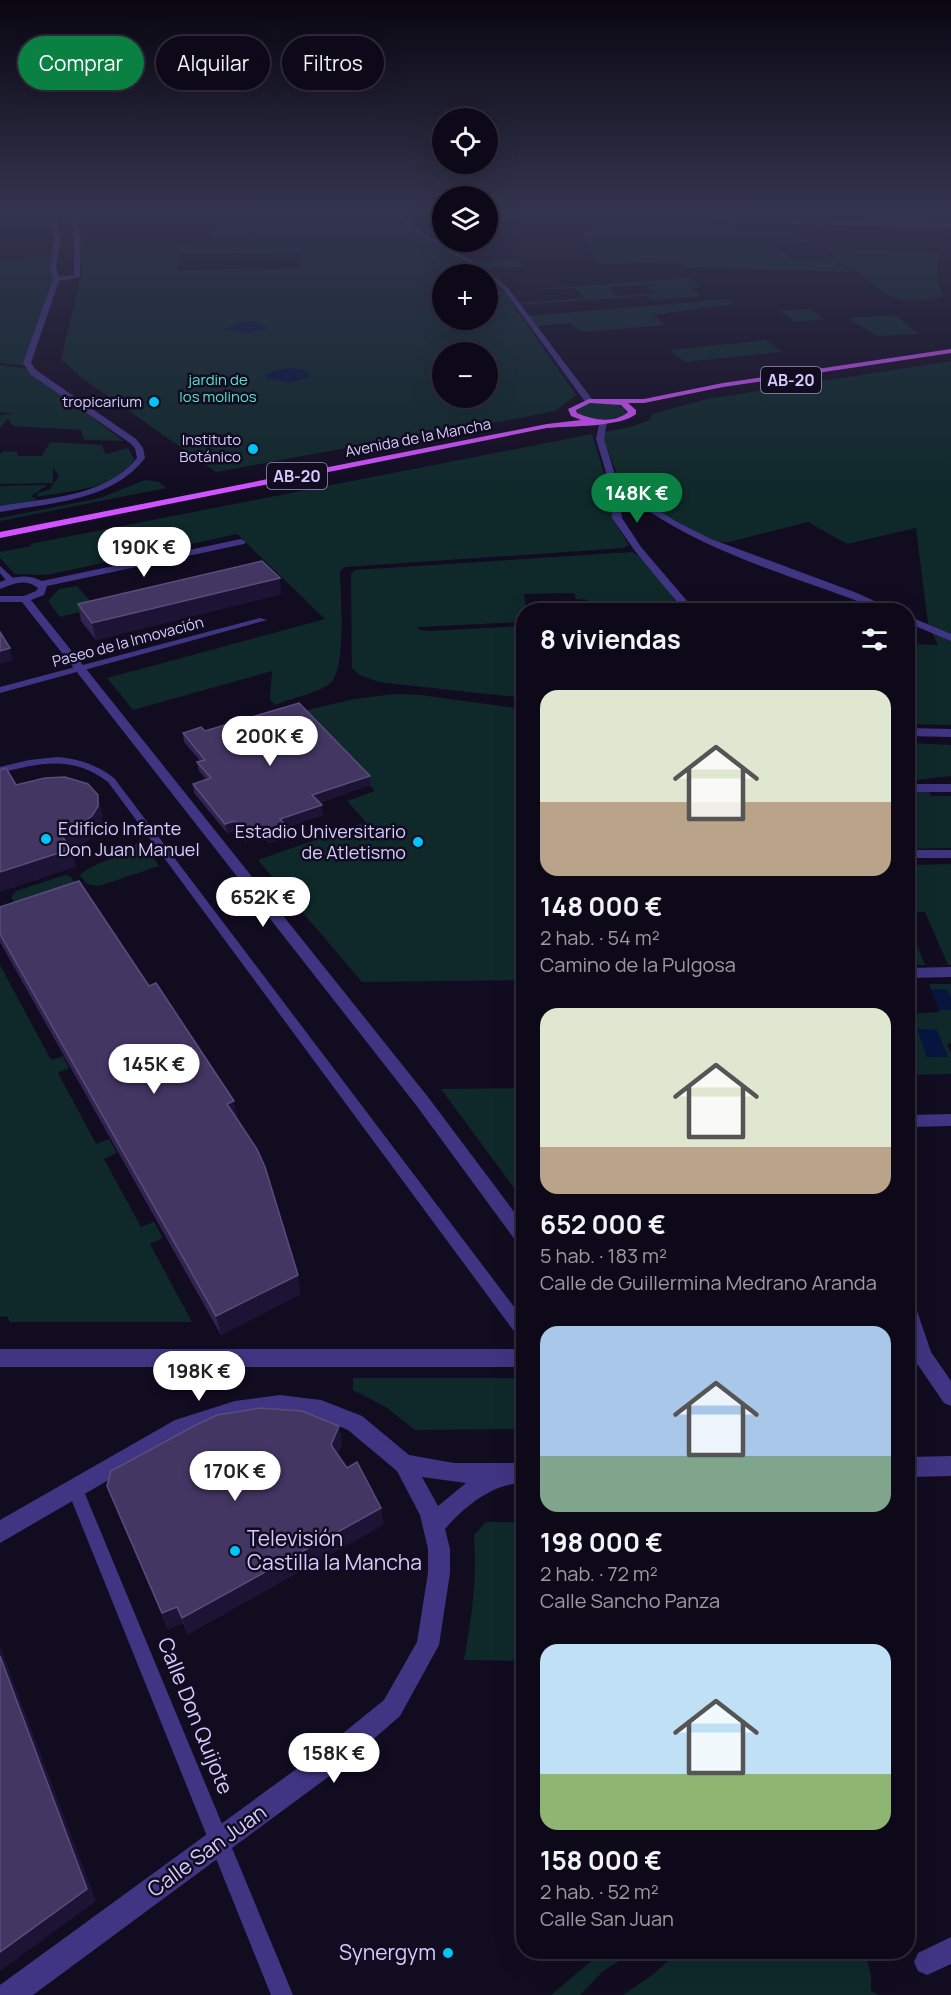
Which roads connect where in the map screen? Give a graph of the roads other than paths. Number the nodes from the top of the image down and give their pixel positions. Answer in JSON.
{"nodes":[{"id":1,"x":47,"y":304,"type":"edge"},
{"id":2,"x":517,"y":304,"type":"edge"},
{"id":3,"x":951,"y":351,"type":"edge"},
{"id":4,"x":951,"y":356,"type":"edge"},
{"id":5,"x":589,"y":401,"type":"junction"},
{"id":6,"x":615,"y":401,"type":"junction"},
{"id":7,"x":572,"y":411,"type":"junction"},
{"id":8,"x":633,"y":412,"type":"junction"},
{"id":9,"x":599,"y":421,"type":"junction"},
{"id":10,"x":612,"y":479,"type":"junction"},
{"id":11,"x":0,"y":508,"type":"edge"},
{"id":12,"x":0,"y":528,"type":"edge"},
{"id":13,"x":0,"y":535,"type":"edge"},
{"id":14,"x":241,"y":542,"type":"dead end"},
{"id":15,"x":0,"y":568,"type":"edge"},
{"id":16,"x":11,"y":581,"type":"junction"},
{"id":17,"x":41,"y":584,"type":"junction"},
{"id":18,"x":0,"y":585,"type":"edge"},
{"id":19,"x":0,"y":598,"type":"edge"},
{"id":20,"x":25,"y":599,"type":"junction"},
{"id":21,"x":683,"y":603,"type":"edge"},
{"id":22,"x":869,"y":603,"type":"edge"},
{"id":23,"x":263,"y":620,"type":"dead end"},
{"id":24,"x":915,"y":622,"type":"edge"},
{"id":25,"x":951,"y":638,"type":"edge"},
{"id":26,"x":80,"y":669,"type":"junction"},
{"id":27,"x":0,"y":690,"type":"edge"},
{"id":28,"x":915,"y":732,"type":"edge"},
{"id":29,"x":951,"y":734,"type":"edge"},
{"id":30,"x":0,"y":770,"type":"edge"},
{"id":31,"x":915,"y":788,"type":"edge"},
{"id":32,"x":951,"y":788,"type":"edge"},
{"id":33,"x":915,"y":854,"type":"edge"},
{"id":34,"x":951,"y":854,"type":"edge"},
{"id":35,"x":951,"y":972,"type":"edge"},
{"id":36,"x":915,"y":973,"type":"edge"},
{"id":37,"x":915,"y":1120,"type":"edge"},
{"id":38,"x":951,"y":1120,"type":"edge"},
{"id":39,"x":516,"y":1228,"type":"edge"},
{"id":40,"x":516,"y":1322,"type":"edge"},
{"id":41,"x":915,"y":1356,"type":"edge"},
{"id":42,"x":0,"y":1358,"type":"edge"},
{"id":43,"x":516,"y":1358,"type":"edge"},
{"id":44,"x":951,"y":1397,"type":"edge"},
{"id":45,"x":404,"y":1464,"type":"junction"},
{"id":46,"x":951,"y":1466,"type":"edge"},
{"id":47,"x":915,"y":1467,"type":"edge"},
{"id":48,"x":516,"y":1473,"type":"edge"},
{"id":49,"x":516,"y":1474,"type":"edge"},
{"id":50,"x":75,"y":1489,"type":"junction"},
{"id":51,"x":433,"y":1527,"type":"junction"},
{"id":52,"x":0,"y":1532,"type":"edge"},
{"id":53,"x":220,"y":1841,"type":"junction"},
{"id":54,"x":951,"y":1950,"type":"edge"},
{"id":55,"x":927,"y":1962,"type":"dead end"},
{"id":56,"x":10,"y":1995,"type":"edge"},
{"id":57,"x":282,"y":1995,"type":"edge"}],
"edges":[{"from":1,"to":11,"type":"street"},
{"from":2,"to":5,"type":"street"},
{"from":3,"to":6,"type":"main road","number":"AB-20"},
{"from":4,"to":8,"type":"main road","number":"AB-20"},
{"from":5,"to":6,"type":"main road"},
{"from":5,"to":7,"type":"main road","number":"AB-20"},
{"from":6,"to":8,"type":"main road"},
{"from":7,"to":9,"type":"main road"},
{"from":7,"to":12,"type":"main road","name":"Avenida de la Mancha","number":"AB-20"},
{"from":8,"to":9,"type":"main road","number":"AB-20"},
{"from":9,"to":10,"type":"street"},
{"from":9,"to":13,"type":"main road","name":"Avenida de la Mancha","number":"AB-20"},
{"from":10,"to":21,"type":"street"},
{"from":10,"to":22,"type":"street"},
{"from":14,"to":17,"type":"street"},
{"from":15,"to":16,"type":"street"},
{"from":16,"to":17,"type":"street"},
{"from":16,"to":18,"type":"street"},
{"from":17,"to":20,"type":"street"},
{"from":19,"to":20,"type":"street"},
{"from":20,"to":26,"type":"street"},
{"from":23,"to":26,"type":"street","name":"Paseo de la Innovación"},
{"from":24,"to":25,"type":"street"},
{"from":26,"to":27,"type":"street","name":"Paseo de la Innovación"},
{"from":26,"to":39,"type":"street"},
{"from":28,"to":29,"type":"street"},
{"from":30,"to":40,"type":"street"},
{"from":31,"to":32,"type":"street"},
{"from":33,"to":34,"type":"street"},
{"from":35,"to":36,"type":"street"},
{"from":37,"to":38,"type":"street"},
{"from":41,"to":44,"type":"street"},
{"from":42,"to":43,"type":"street"},
{"from":45,"to":48,"type":"street"},
{"from":45,"to":50,"type":"street"},
{"from":45,"to":51,"type":"street","name":"Calle San Juan"},
{"from":46,"to":47,"type":"street"},
{"from":49,"to":51,"type":"street"},
{"from":50,"to":52,"type":"street"},
{"from":50,"to":53,"type":"street","name":"Calle Don Quijote"},
{"from":51,"to":53,"type":"street","name":"Calle San Juan"},
{"from":53,"to":56,"type":"street","name":"Calle San Juan"},
{"from":53,"to":57,"type":"street","name":"Calle Don Quijote"},
{"from":54,"to":55,"type":"street"}]}
